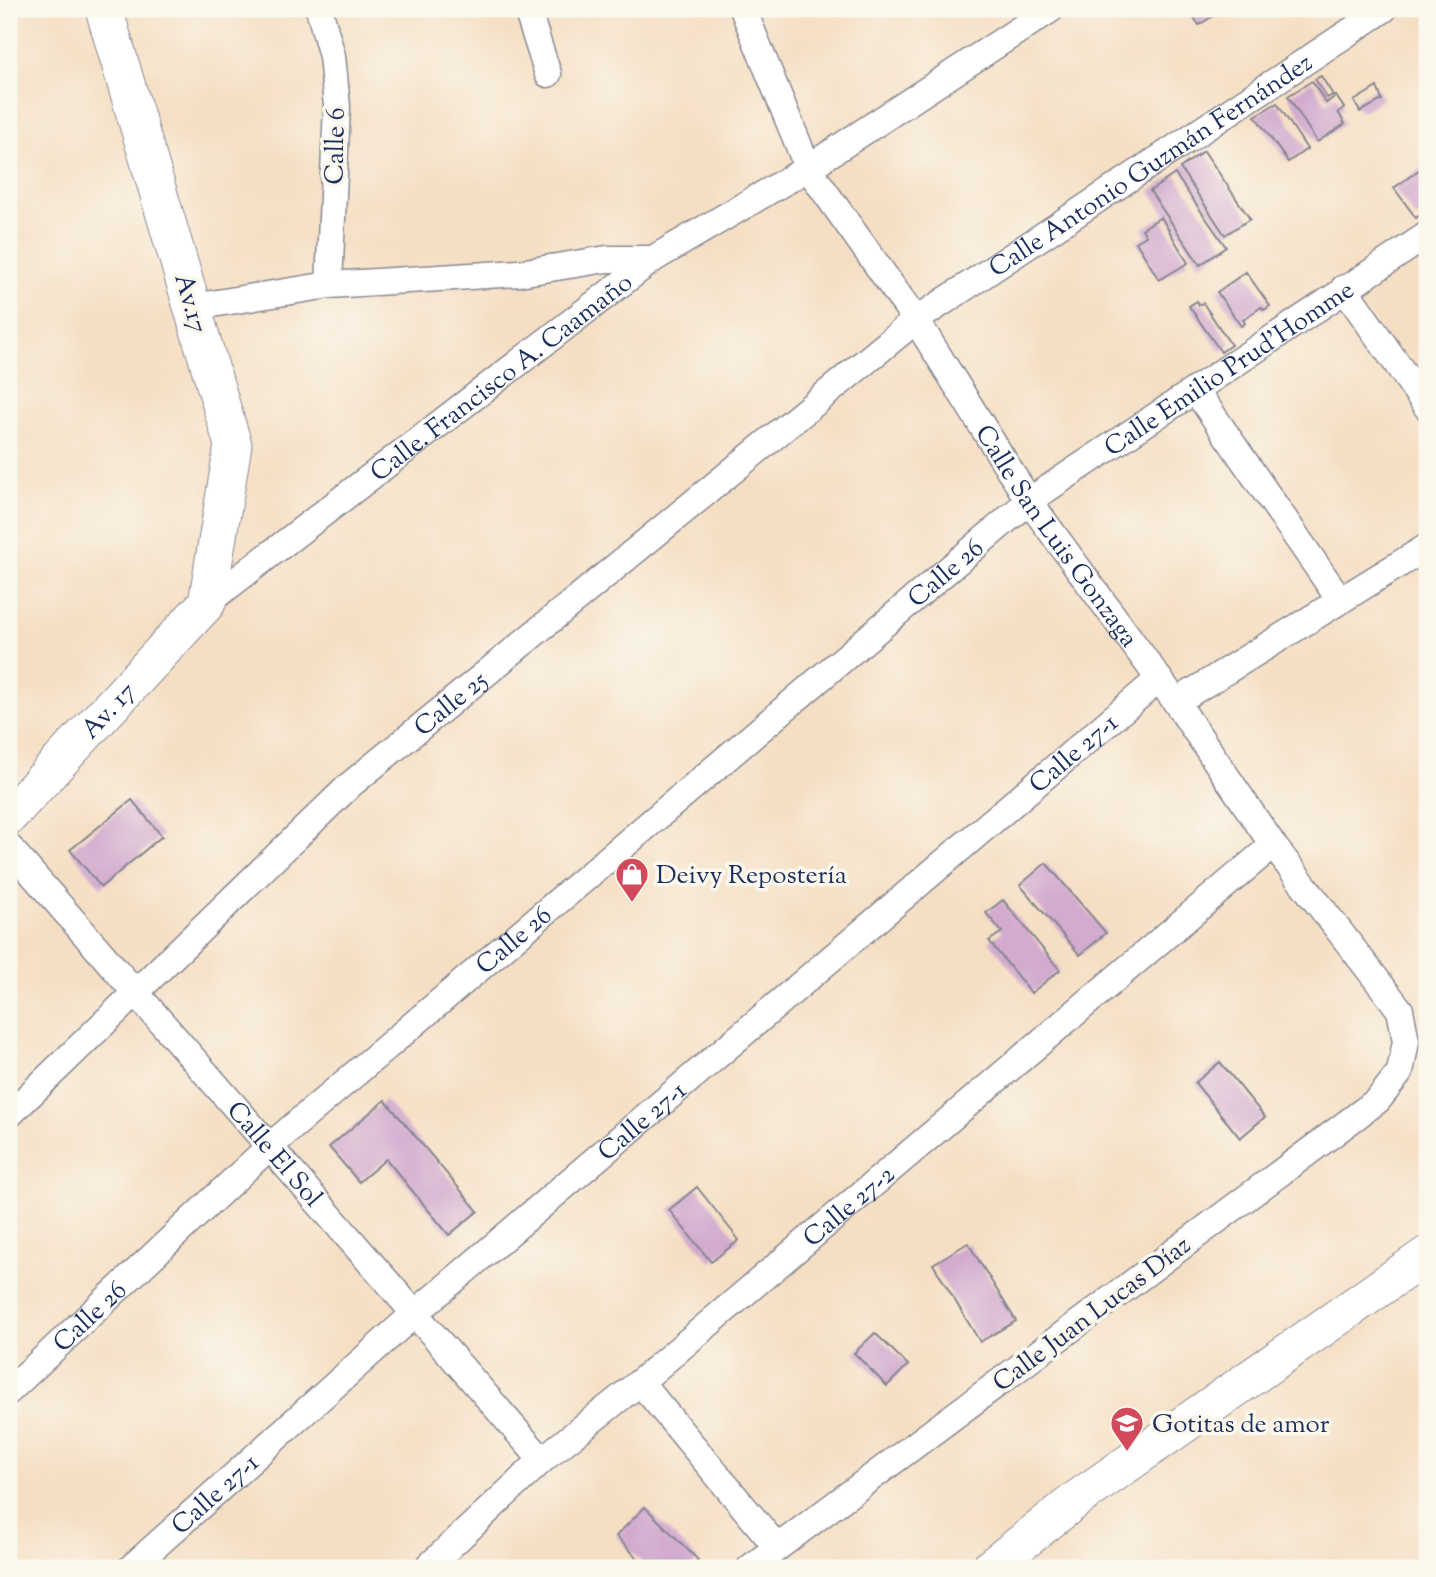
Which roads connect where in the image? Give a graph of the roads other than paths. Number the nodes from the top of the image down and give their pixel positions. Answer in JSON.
{"nodes":[{"id":1,"x":104,"y":9,"type":"edge"},
{"id":2,"x":318,"y":9,"type":"edge"},
{"id":3,"x":527,"y":9,"type":"edge"},
{"id":4,"x":743,"y":9,"type":"edge"},
{"id":5,"x":1051,"y":9,"type":"edge"},
{"id":6,"x":1384,"y":9,"type":"edge"},
{"id":7,"x":548,"y":74,"type":"dead end"},
{"id":8,"x":808,"y":168,"type":"junction"},
{"id":9,"x":1427,"y":235,"type":"edge"},
{"id":10,"x":653,"y":259,"type":"junction"},
{"id":11,"x":330,"y":285,"type":"junction"},
{"id":12,"x":1344,"y":288,"type":"junction"},
{"id":13,"x":193,"y":307,"type":"junction"},
{"id":14,"x":916,"y":320,"type":"junction"},
{"id":15,"x":1196,"y":391,"type":"junction"},
{"id":16,"x":1427,"y":407,"type":"edge"},
{"id":17,"x":1029,"y":501,"type":"junction"},
{"id":18,"x":1427,"y":547,"type":"edge"},
{"id":19,"x":1339,"y":600,"type":"junction"},
{"id":20,"x":207,"y":603,"type":"junction"},
{"id":21,"x":1159,"y":679,"type":"junction"},
{"id":22,"x":1176,"y":702,"type":"junction"},
{"id":23,"x":9,"y":816,"type":"edge"},
{"id":24,"x":1273,"y":845,"type":"junction"},
{"id":25,"x":9,"y":847,"type":"edge"},
{"id":26,"x":136,"y":993,"type":"junction"},
{"id":27,"x":1406,"y":1041,"type":"joint"},
{"id":28,"x":9,"y":1115,"type":"edge"},
{"id":29,"x":269,"y":1147,"type":"junction"},
{"id":30,"x":1427,"y":1257,"type":"edge"},
{"id":31,"x":413,"y":1315,"type":"junction"},
{"id":32,"x":640,"y":1382,"type":"junction"},
{"id":33,"x":9,"y":1391,"type":"edge"},
{"id":34,"x":542,"y":1460,"type":"junction"},
{"id":35,"x":776,"y":1546,"type":"junction"},
{"id":36,"x":131,"y":1568,"type":"edge"},
{"id":37,"x":427,"y":1568,"type":"edge"},
{"id":38,"x":750,"y":1568,"type":"edge"},
{"id":39,"x":990,"y":1568,"type":"edge"}],
"edges":[{"from":1,"to":13,"type":"main road","name":"Av.17"},
{"from":2,"to":11,"type":"street","name":"Calle 6"},
{"from":3,"to":7,"type":"street"},
{"from":4,"to":8,"type":"street","name":"Calle San Luis Gonzaga"},
{"from":5,"to":8,"type":"street","name":"Calle. Francisco A. Caamaño"},
{"from":6,"to":14,"type":"street","name":"Calle Antonio Guzmán Fernández"},
{"from":8,"to":10,"type":"street","name":"Calle. Francisco A. Caamaño"},
{"from":8,"to":14,"type":"street","name":"Calle San Luis Gonzaga"},
{"from":9,"to":12,"type":"street","name":"Calle Emilio Prud'Homme"},
{"from":10,"to":11,"type":"street"},
{"from":10,"to":20,"type":"street","name":"Calle. Francisco A. Caamaño"},
{"from":11,"to":13,"type":"street"},
{"from":12,"to":15,"type":"street","name":"Calle Emilio Prud'Homme"},
{"from":12,"to":16,"type":"street"},
{"from":13,"to":20,"type":"main road","name":"Av.17"},
{"from":14,"to":17,"type":"street","name":"Calle San Luis Gonzaga"},
{"from":14,"to":26,"type":"street","name":"Calle 25"},
{"from":15,"to":17,"type":"street","name":"Calle Emilio Prud'Homme"},
{"from":15,"to":19,"type":"street"},
{"from":17,"to":21,"type":"street","name":"Calle San Luis Gonzaga"},
{"from":17,"to":29,"type":"street","name":"Calle 26"},
{"from":18,"to":19,"type":"street"},
{"from":19,"to":22,"type":"street"},
{"from":20,"to":23,"type":"main road","name":"Av. 17"},
{"from":21,"to":22,"type":"street","name":"Calle San Luis Gonzaga"},
{"from":21,"to":31,"type":"street","name":"Calle 27-1"},
{"from":22,"to":24,"type":"street","name":"Calle San Luis Gonzaga"},
{"from":24,"to":27,"type":"street","name":"Calle San Luis Gonzaga"},
{"from":24,"to":32,"type":"street","name":"Calle 27-2"},
{"from":25,"to":26,"type":"street","name":"Calle El Sol"},
{"from":26,"to":28,"type":"street","name":"Calle 25"},
{"from":26,"to":29,"type":"street","name":"Calle El Sol"},
{"from":27,"to":35,"type":"street","name":"Calle Juan Lucas Díaz"},
{"from":29,"to":31,"type":"street","name":"Calle El Sol"},
{"from":29,"to":33,"type":"street","name":"Calle 26"},
{"from":30,"to":39,"type":"main road"},
{"from":31,"to":34,"type":"street","name":"Calle El Sol"},
{"from":31,"to":36,"type":"street","name":"Calle 27-1"},
{"from":32,"to":34,"type":"street","name":"Calle 27-2"},
{"from":32,"to":35,"type":"street"},
{"from":34,"to":37,"type":"street","name":"Calle 27-2"},
{"from":35,"to":38,"type":"street","name":"Calle Juan Lucas Díaz"}]}
